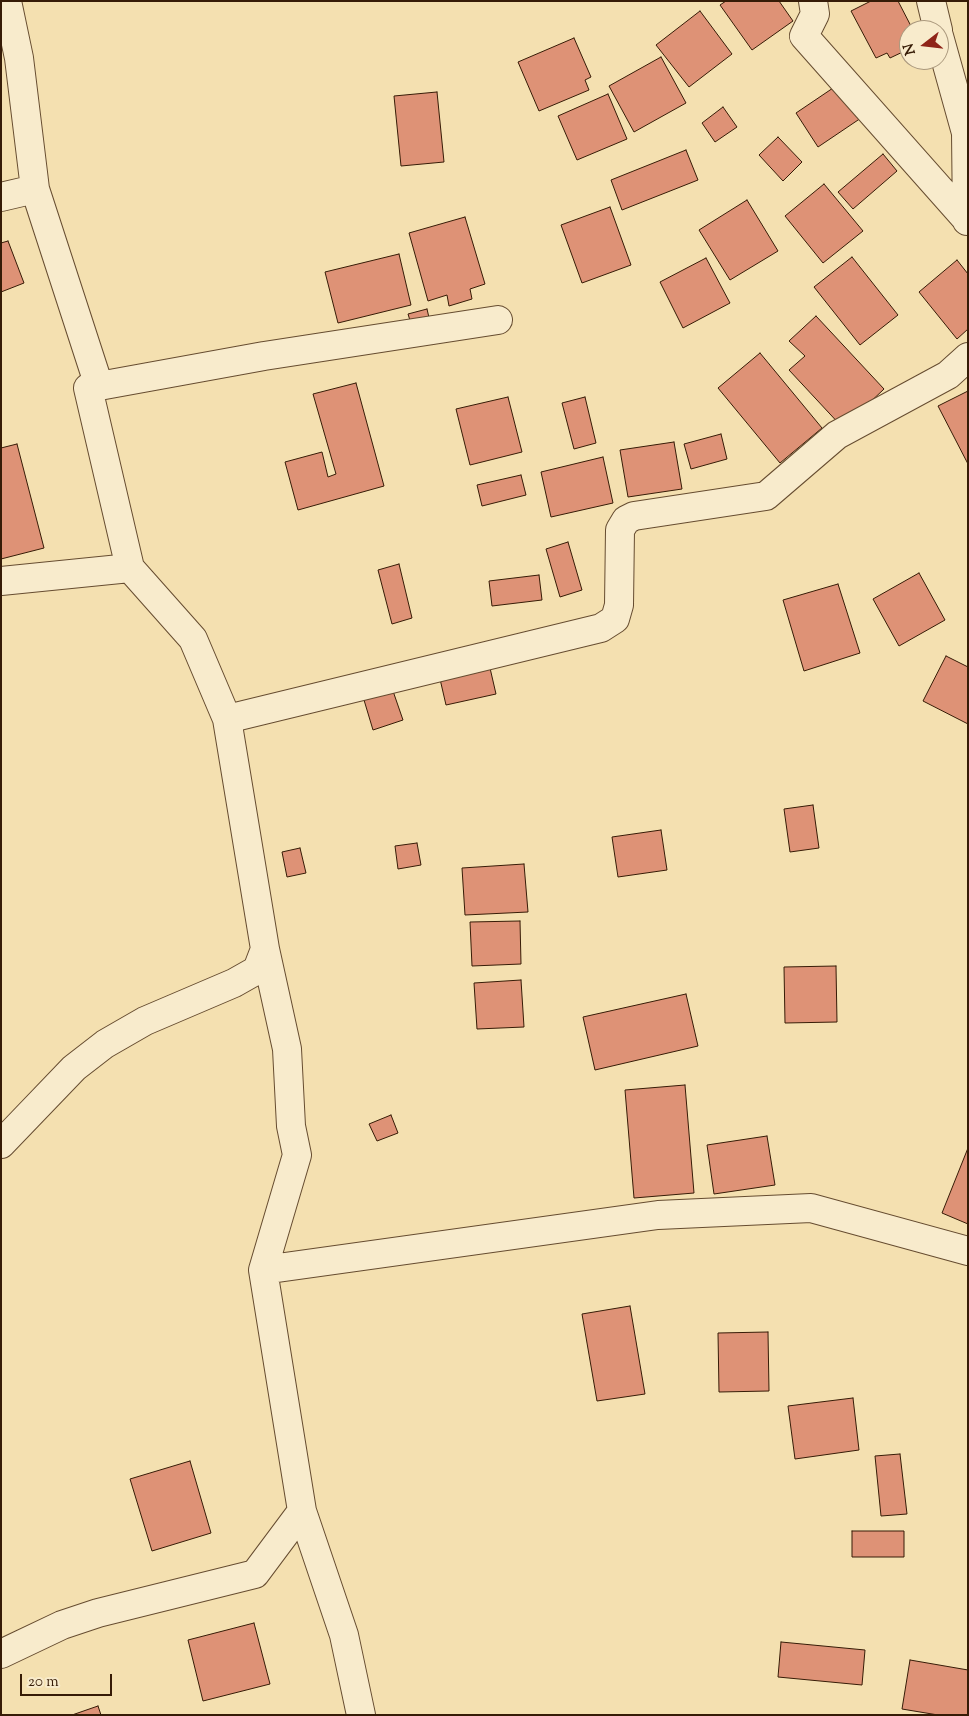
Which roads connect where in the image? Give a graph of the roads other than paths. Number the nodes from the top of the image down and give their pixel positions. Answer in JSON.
{"nodes":[{"id":1,"x":7,"y":1,"type":"edge"},
{"id":2,"x":812,"y":1,"type":"edge"},
{"id":3,"x":931,"y":1,"type":"edge"},
{"id":4,"x":936,"y":20,"type":"edge"},
{"id":5,"x":10,"y":64,"type":"edge"},
{"id":6,"x":948,"y":70,"type":"edge"},
{"id":7,"x":35,"y":189,"type":"junction"},
{"id":8,"x":1,"y":197,"type":"edge"},
{"id":9,"x":967,"y":221,"type":"edge"},
{"id":10,"x":498,"y":320,"type":"dead end"},
{"id":11,"x":968,"y":357,"type":"edge"},
{"id":12,"x":99,"y":386,"type":"junction"},
{"id":13,"x":130,"y":568,"type":"junction"},
{"id":14,"x":1,"y":581,"type":"edge"},
{"id":15,"x":227,"y":719,"type":"junction"},
{"id":16,"x":265,"y":949,"type":"junction"},
{"id":17,"x":1,"y":1144,"type":"edge"},
{"id":18,"x":968,"y":1251,"type":"edge"},
{"id":19,"x":264,"y":1270,"type":"junction"},
{"id":20,"x":302,"y":1511,"type":"junction"},
{"id":21,"x":1,"y":1654,"type":"edge"},
{"id":22,"x":361,"y":1715,"type":"edge"}],
"edges":[{"from":1,"to":5,"type":"street"},
{"from":2,"to":9,"type":"street"},
{"from":3,"to":4,"type":"street"},
{"from":5,"to":7,"type":"street"},
{"from":6,"to":9,"type":"street"},
{"from":7,"to":8,"type":"street"},
{"from":7,"to":12,"type":"street"},
{"from":10,"to":12,"type":"street"},
{"from":11,"to":15,"type":"street"},
{"from":12,"to":13,"type":"street"},
{"from":13,"to":14,"type":"street"},
{"from":13,"to":15,"type":"street"},
{"from":15,"to":16,"type":"street"},
{"from":16,"to":17,"type":"street"},
{"from":16,"to":19,"type":"street"},
{"from":18,"to":19,"type":"street"},
{"from":19,"to":20,"type":"street"},
{"from":20,"to":21,"type":"street"},
{"from":20,"to":22,"type":"street"}]}
